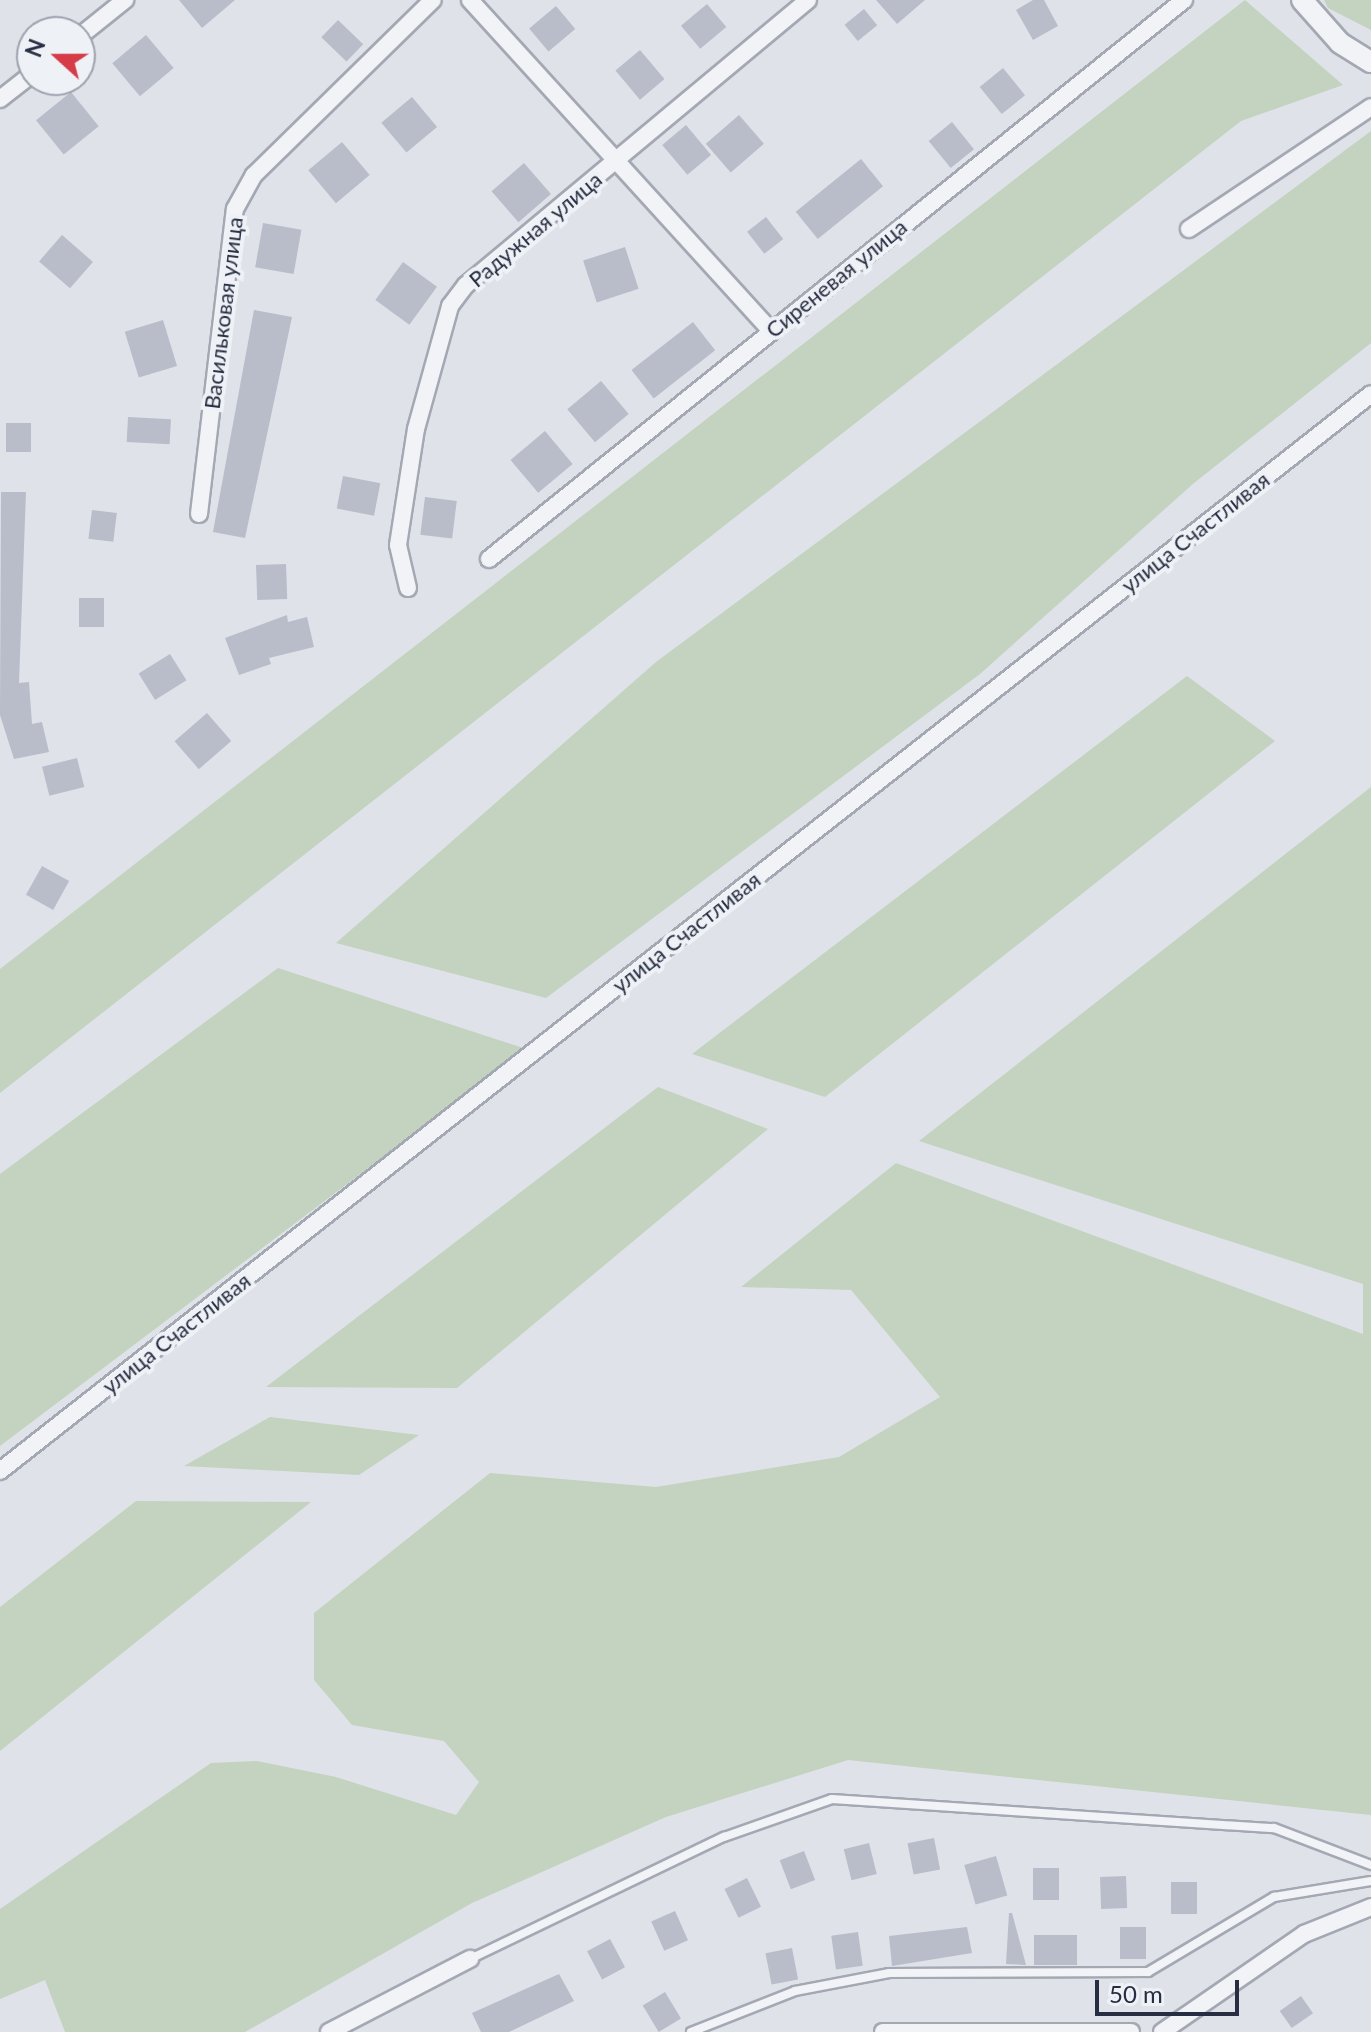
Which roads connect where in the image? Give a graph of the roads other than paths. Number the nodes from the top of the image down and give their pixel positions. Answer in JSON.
{"nodes":[{"id":1,"x":125,"y":0,"type":"edge"},
{"id":2,"x":433,"y":0,"type":"edge"},
{"id":3,"x":470,"y":0,"type":"edge"},
{"id":4,"x":808,"y":0,"type":"edge"},
{"id":5,"x":1184,"y":0,"type":"edge"},
{"id":6,"x":1302,"y":0,"type":"edge"},
{"id":7,"x":96,"y":23,"type":"edge"},
{"id":8,"x":1371,"y":62,"type":"edge"},
{"id":9,"x":16,"y":86,"type":"edge"},
{"id":10,"x":0,"y":99,"type":"edge"},
{"id":11,"x":1371,"y":107,"type":"edge"},
{"id":12,"x":616,"y":161,"type":"junction"},
{"id":13,"x":1189,"y":229,"type":"dead end"},
{"id":14,"x":770,"y":330,"type":"junction"},
{"id":15,"x":1371,"y":394,"type":"edge"},
{"id":16,"x":199,"y":514,"type":"dead end"},
{"id":17,"x":489,"y":559,"type":"dead end"},
{"id":18,"x":408,"y":588,"type":"dead end"},
{"id":19,"x":0,"y":1471,"type":"edge"},
{"id":20,"x":1371,"y":1865,"type":"edge"},
{"id":21,"x":1371,"y":1881,"type":"edge"},
{"id":22,"x":1371,"y":1907,"type":"edge"},
{"id":23,"x":470,"y":1959,"type":"joint"},
{"id":24,"x":329,"y":2032,"type":"edge"},
{"id":25,"x":691,"y":2032,"type":"edge"},
{"id":26,"x":883,"y":2032,"type":"edge"},
{"id":27,"x":1131,"y":2032,"type":"edge"},
{"id":28,"x":1162,"y":2032,"type":"edge"}],
"edges":[{"from":1,"to":7,"type":"street"},
{"from":2,"to":16,"type":"street","name":"Васильковая улица"},
{"from":3,"to":12,"type":"street"},
{"from":4,"to":12,"type":"street","name":"Радужная улица"},
{"from":5,"to":14,"type":"street","name":"Сиреневая улица"},
{"from":6,"to":8,"type":"street"},
{"from":9,"to":10,"type":"street"},
{"from":11,"to":13,"type":"street"},
{"from":12,"to":14,"type":"street"},
{"from":12,"to":18,"type":"street","name":"Радужная улица"},
{"from":14,"to":17,"type":"street","name":"Сиреневая улица"},
{"from":15,"to":19,"type":"street","name":"улица Счастливая"},
{"from":20,"to":23,"type":"lane"},
{"from":21,"to":25,"type":"lane"},
{"from":22,"to":28,"type":"street"},
{"from":23,"to":24,"type":"street"},
{"from":26,"to":27,"type":"street"}]}
